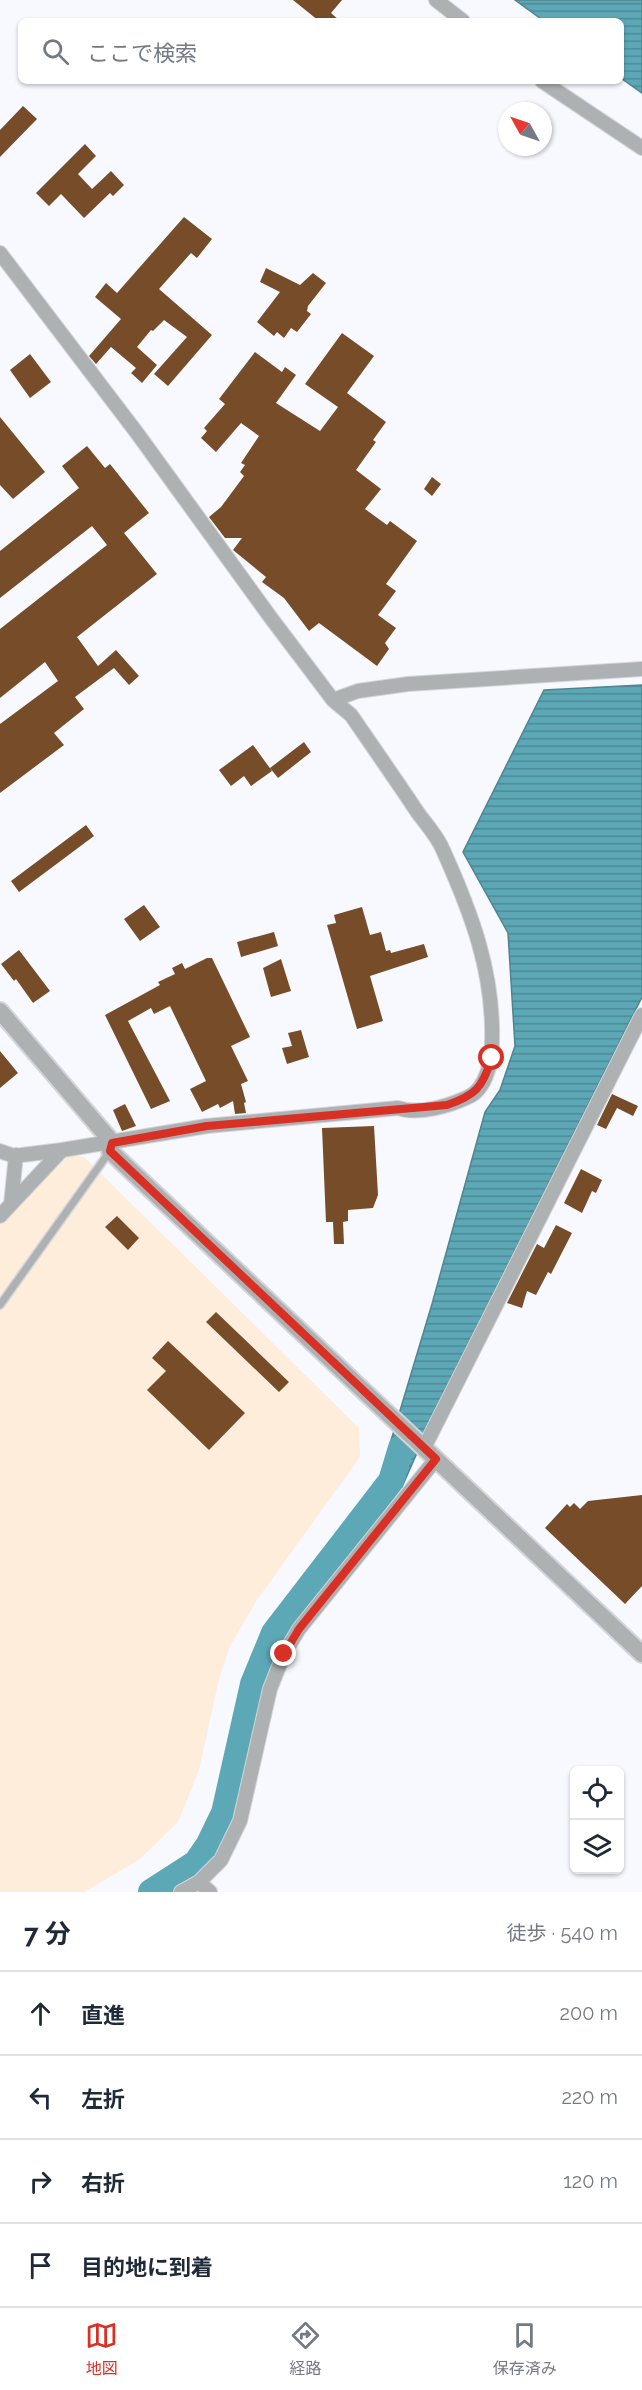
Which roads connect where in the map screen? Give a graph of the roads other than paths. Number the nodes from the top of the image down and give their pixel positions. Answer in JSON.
{"nodes":[{"id":1,"x":436,"y":0,"type":"edge"},
{"id":2,"x":459,"y":18,"type":"edge"},
{"id":3,"x":546,"y":84,"type":"edge"},
{"id":4,"x":642,"y":148,"type":"edge"},
{"id":5,"x":0,"y":253,"type":"edge"},
{"id":6,"x":642,"y":669,"type":"edge"},
{"id":7,"x":333,"y":700,"type":"junction"},
{"id":8,"x":0,"y":1011,"type":"edge"},
{"id":9,"x":642,"y":1015,"type":"edge"},
{"id":10,"x":111,"y":1147,"type":"junction"},
{"id":11,"x":62,"y":1150,"type":"junction"},
{"id":12,"x":0,"y":1151,"type":"edge"},
{"id":13,"x":16,"y":1155,"type":"junction"},
{"id":14,"x":11,"y":1204,"type":"junction"},
{"id":15,"x":0,"y":1216,"type":"edge"},
{"id":16,"x":0,"y":1305,"type":"edge"},
{"id":17,"x":427,"y":1451,"type":"junction"},
{"id":18,"x":642,"y":1654,"type":"edge"},
{"id":19,"x":198,"y":1882,"type":"junction"},
{"id":20,"x":181,"y":1892,"type":"edge"},
{"id":21,"x":210,"y":1892,"type":"edge"}],
"edges":[{"from":1,"to":2,"type":"street"},
{"from":3,"to":4,"type":"street"},
{"from":5,"to":7,"type":"street"},
{"from":6,"to":7,"type":"street"},
{"from":7,"to":10,"type":"street"},
{"from":8,"to":10,"type":"street"},
{"from":9,"to":17,"type":"street"},
{"from":10,"to":11,"type":"street"},
{"from":10,"to":16,"type":"lane"},
{"from":10,"to":17,"type":"street"},
{"from":11,"to":13,"type":"street"},
{"from":11,"to":14,"type":"street"},
{"from":12,"to":13,"type":"street"},
{"from":13,"to":14,"type":"street"},
{"from":14,"to":15,"type":"street"},
{"from":17,"to":18,"type":"street"},
{"from":17,"to":19,"type":"street"},
{"from":19,"to":20,"type":"street"},
{"from":19,"to":21,"type":"street"}]}
